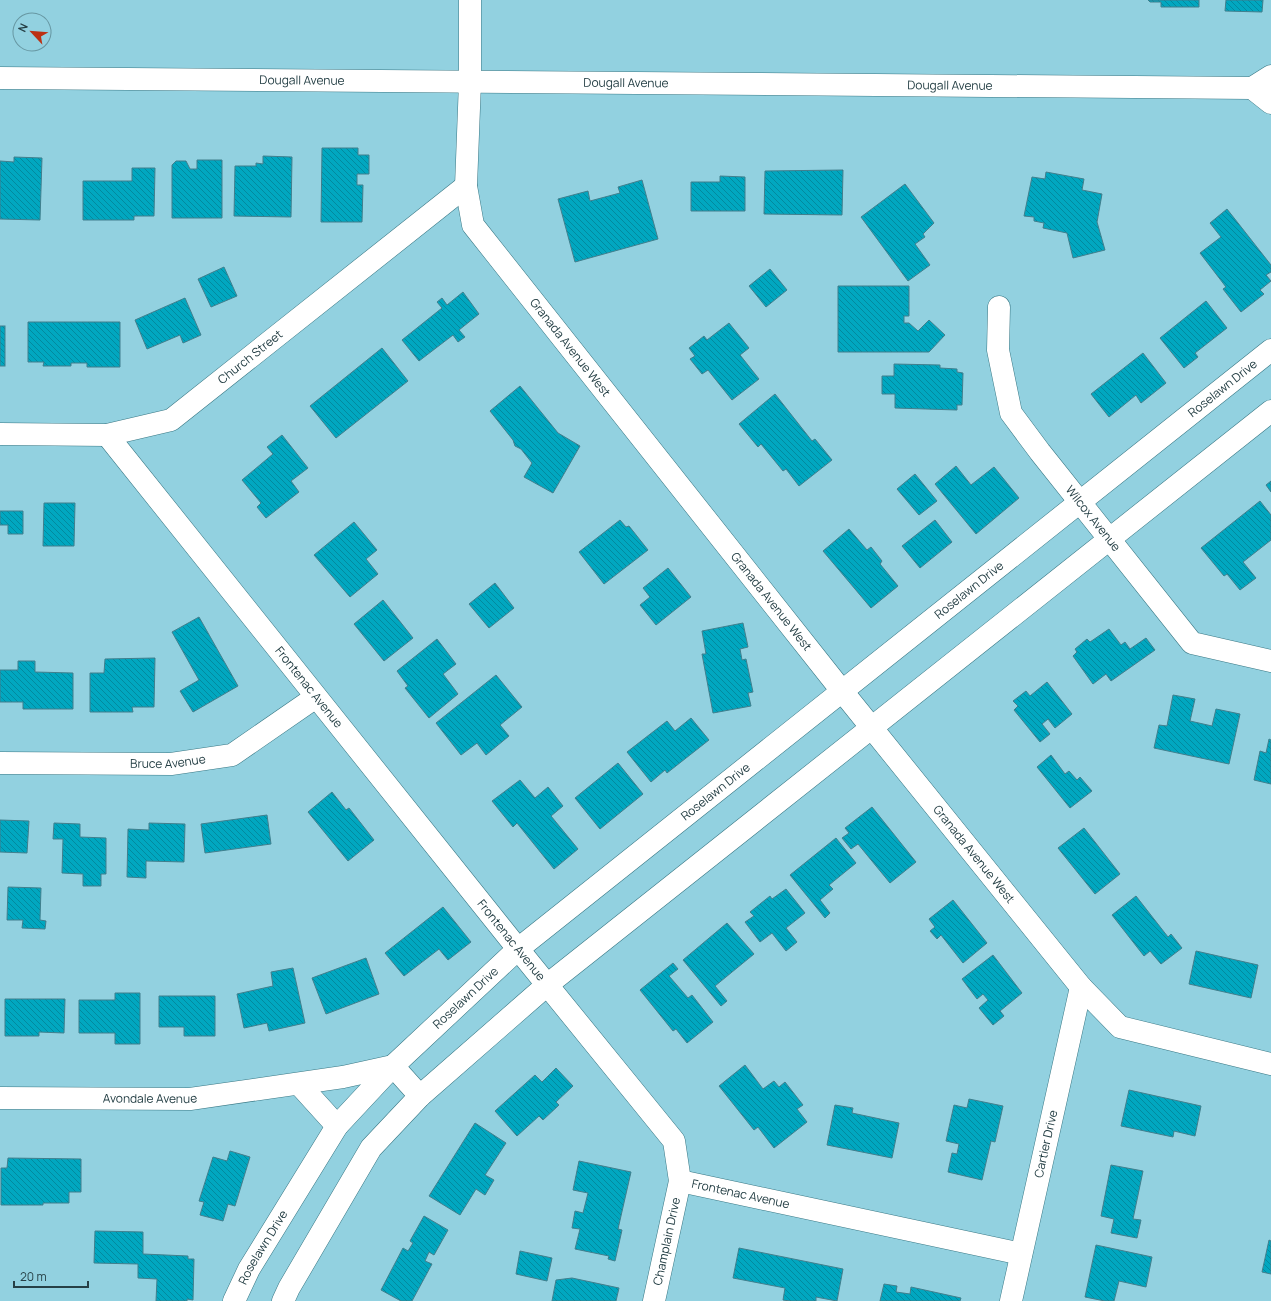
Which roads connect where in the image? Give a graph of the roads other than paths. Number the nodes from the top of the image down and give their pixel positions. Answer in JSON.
{"nodes":[{"id":1,"x":470,"y":0,"type":"edge"},
{"id":2,"x":1271,"y":76,"type":"edge"},
{"id":3,"x":0,"y":78,"type":"edge"},
{"id":4,"x":470,"y":82,"type":"junction"},
{"id":5,"x":1252,"y":88,"type":"junction"},
{"id":6,"x":1271,"y":103,"type":"edge"},
{"id":7,"x":466,"y":186,"type":"junction"},
{"id":8,"x":999,"y":307,"type":"dead end"},
{"id":9,"x":1271,"y":350,"type":"edge"},
{"id":10,"x":1271,"y":410,"type":"edge"},
{"id":11,"x":0,"y":434,"type":"edge"},
{"id":12,"x":107,"y":435,"type":"junction"},
{"id":13,"x":1080,"y":502,"type":"junction"},
{"id":14,"x":1109,"y":538,"type":"junction"},
{"id":15,"x":1271,"y":661,"type":"edge"},
{"id":16,"x":842,"y":691,"type":"junction"},
{"id":17,"x":316,"y":697,"type":"junction"},
{"id":18,"x":872,"y":727,"type":"junction"},
{"id":19,"x":0,"y":763,"type":"edge"},
{"id":20,"x":518,"y":949,"type":"junction"},
{"id":21,"x":547,"y":985,"type":"junction"},
{"id":22,"x":1081,"y":987,"type":"junction"},
{"id":23,"x":1271,"y":1064,"type":"edge"},
{"id":24,"x":393,"y":1066,"type":"junction"},
{"id":25,"x":299,"y":1084,"type":"junction"},
{"id":26,"x":420,"y":1096,"type":"junction"},
{"id":27,"x":0,"y":1098,"type":"edge"},
{"id":28,"x":337,"y":1126,"type":"junction"},
{"id":29,"x":680,"y":1181,"type":"junction"},
{"id":30,"x":1021,"y":1254,"type":"junction"},
{"id":31,"x":234,"y":1301,"type":"edge"},
{"id":32,"x":283,"y":1301,"type":"edge"},
{"id":33,"x":654,"y":1301,"type":"edge"},
{"id":34,"x":1011,"y":1301,"type":"edge"}],
"edges":[{"from":1,"to":4,"type":"street","name":"Granada Avenue West"},
{"from":2,"to":5,"type":"street"},
{"from":3,"to":4,"type":"street","name":"Dougall Avenue"},
{"from":4,"to":5,"type":"street","name":"Dougall Avenue"},
{"from":4,"to":7,"type":"street","name":"Granada Avenue West"},
{"from":5,"to":6,"type":"street"},
{"from":7,"to":12,"type":"street","name":"Church Street"},
{"from":7,"to":16,"type":"street","name":"Granada Avenue West"},
{"from":8,"to":13,"type":"street","name":"Wilcox Avenue"},
{"from":9,"to":13,"type":"street","name":"Roselawn Drive"},
{"from":10,"to":14,"type":"street"},
{"from":11,"to":12,"type":"street","name":"Church Street"},
{"from":12,"to":17,"type":"street","name":"Frontenac Avenue"},
{"from":13,"to":14,"type":"street","name":"Wilcox Avenue"},
{"from":13,"to":16,"type":"street","name":"Roselawn Drive"},
{"from":14,"to":15,"type":"street","name":"Wilcox Avenue"},
{"from":14,"to":18,"type":"street"},
{"from":16,"to":18,"type":"street","name":"Granada Avenue West"},
{"from":16,"to":20,"type":"street","name":"Roselawn Drive"},
{"from":17,"to":19,"type":"street","name":"Bruce Avenue"},
{"from":17,"to":20,"type":"street","name":"Frontenac Avenue"},
{"from":18,"to":21,"type":"street"},
{"from":18,"to":22,"type":"street","name":"Granada Avenue West"},
{"from":20,"to":21,"type":"street","name":"Frontenac Avenue"},
{"from":20,"to":24,"type":"street","name":"Roselawn Drive"},
{"from":21,"to":26,"type":"street"},
{"from":21,"to":29,"type":"street","name":"Frontenac Avenue"},
{"from":22,"to":23,"type":"street","name":"Granada Avenue West"},
{"from":22,"to":30,"type":"street","name":"Cartier Drive"},
{"from":24,"to":25,"type":"street","name":"Avondale Avenue"},
{"from":24,"to":26,"type":"street"},
{"from":24,"to":28,"type":"street","name":"Roselawn Drive"},
{"from":25,"to":27,"type":"street","name":"Avondale Avenue"},
{"from":25,"to":28,"type":"street"},
{"from":26,"to":32,"type":"street"},
{"from":28,"to":31,"type":"street","name":"Roselawn Drive"},
{"from":29,"to":30,"type":"street","name":"Frontenac Avenue"},
{"from":29,"to":33,"type":"street","name":"Champlain Drive"},
{"from":30,"to":34,"type":"street","name":"Cartier Drive"}]}
